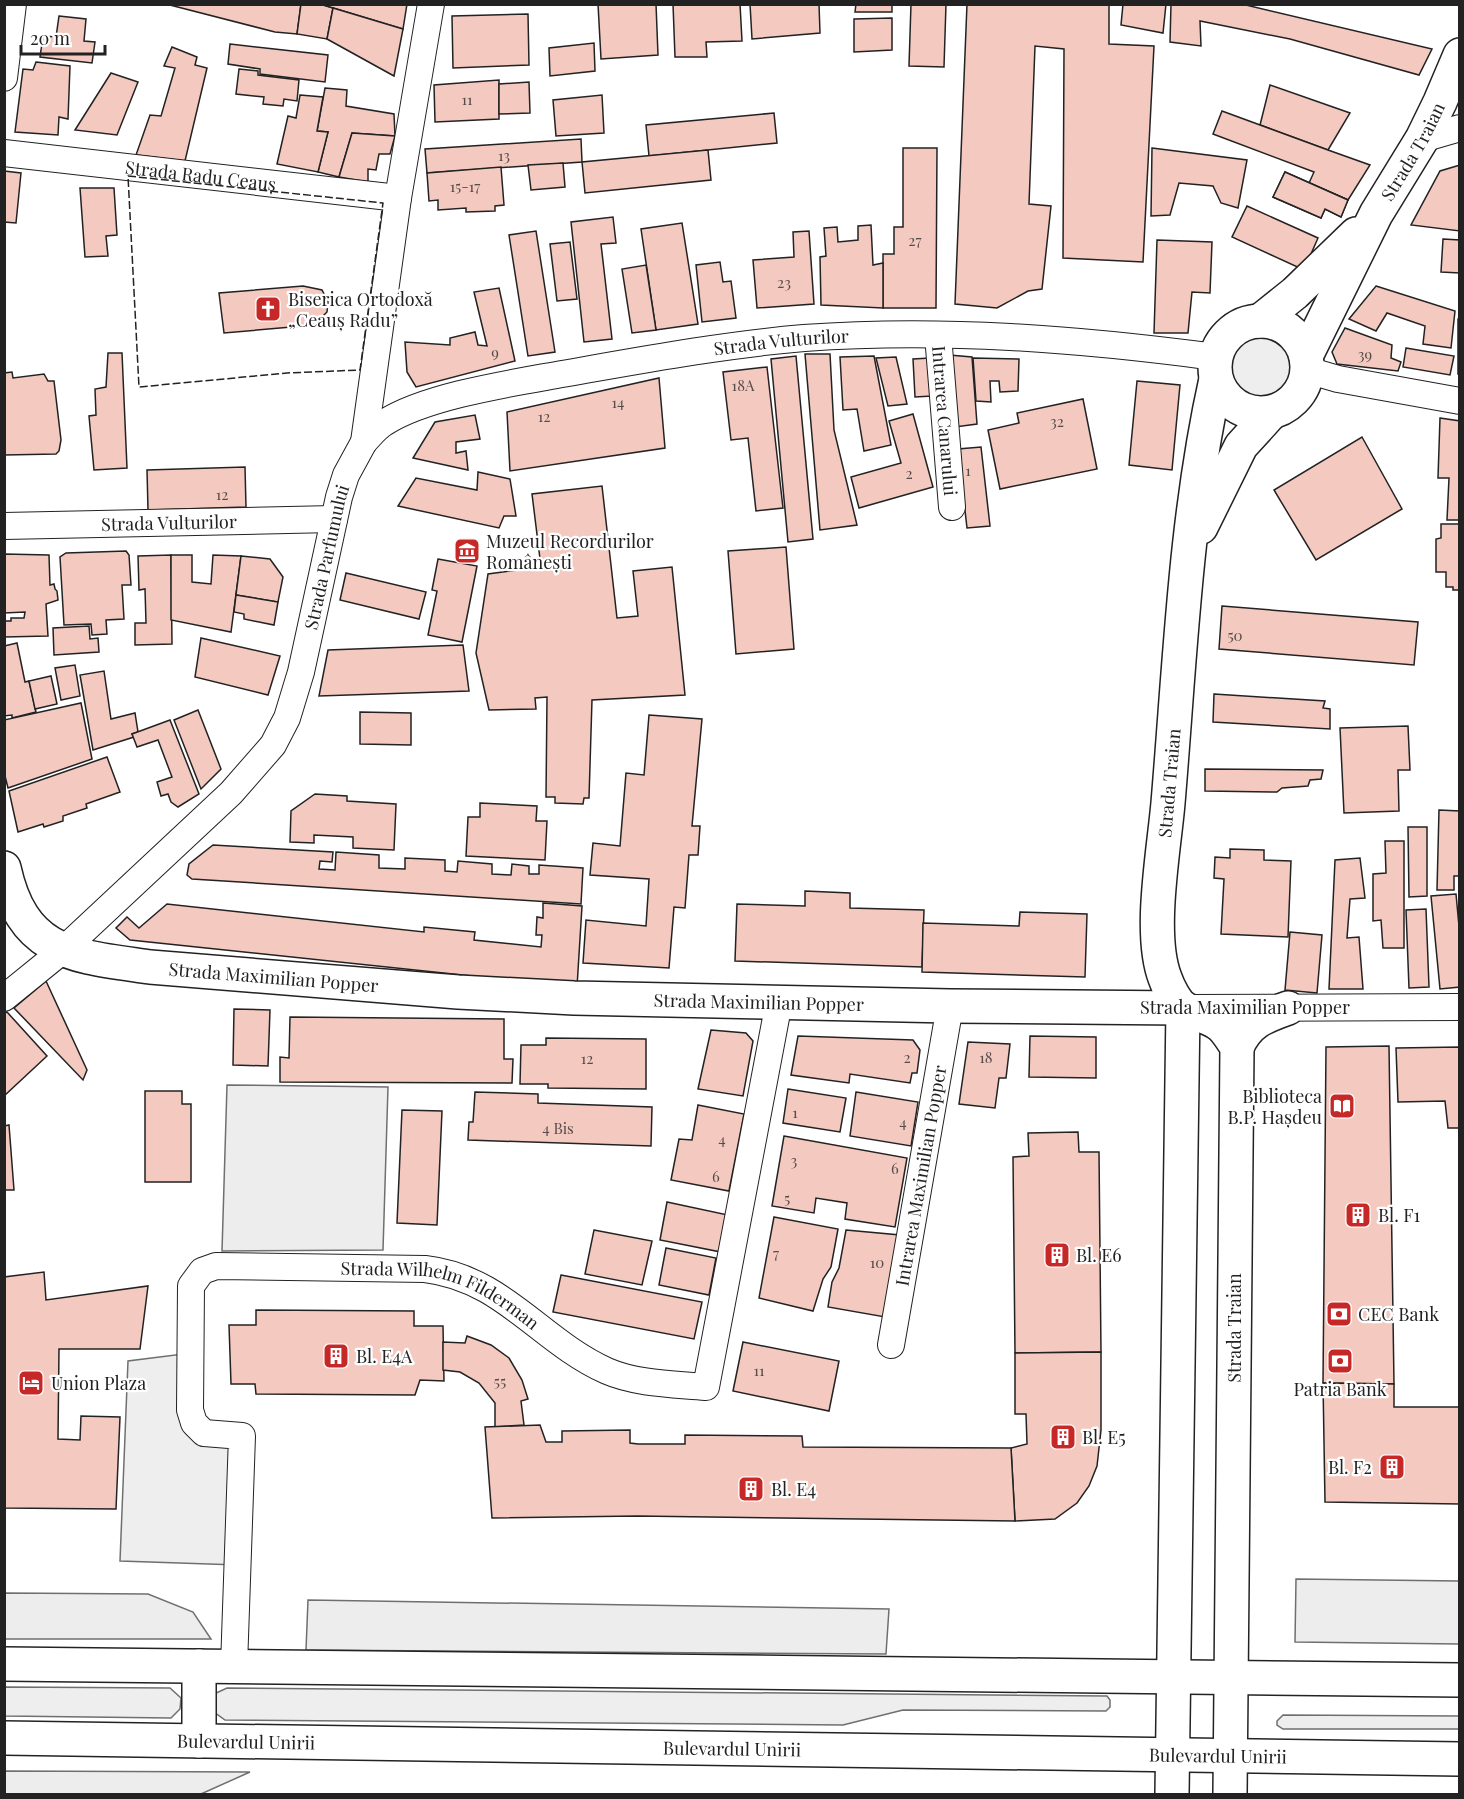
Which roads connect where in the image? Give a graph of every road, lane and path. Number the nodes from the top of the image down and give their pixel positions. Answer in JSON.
{"nodes":[{"id":1,"x":13,"y":4,"type":"edge"},
{"id":2,"x":431,"y":4,"type":"edge"},
{"id":3,"x":1460,"y":55,"type":"edge"},
{"id":4,"x":4,"y":78,"type":"edge"},
{"id":5,"x":1460,"y":128,"type":"edge"},
{"id":6,"x":1422,"y":139,"type":"junction"},
{"id":7,"x":4,"y":153,"type":"edge"},
{"id":8,"x":398,"y":198,"type":"junction"},
{"id":9,"x":1376,"y":214,"type":"junction"},
{"id":10,"x":1260,"y":321,"type":"junction"},
{"id":11,"x":938,"y":334,"type":"junction"},
{"id":12,"x":1306,"y":363,"type":"junction"},
{"id":13,"x":1216,"y":368,"type":"junction"},
{"id":14,"x":1460,"y":401,"type":"edge"},
{"id":15,"x":1271,"y":412,"type":"junction"},
{"id":16,"x":364,"y":442,"type":"junction"},
{"id":17,"x":952,"y":507,"type":"dead end"},
{"id":18,"x":334,"y":519,"type":"junction"},
{"id":19,"x":4,"y":526,"type":"edge"},
{"id":20,"x":1190,"y":553,"type":"junction"},
{"id":21,"x":4,"y":868,"type":"edge"},
{"id":22,"x":62,"y":951,"type":"junction"},
{"id":23,"x":1159,"y":952,"type":"junction"},
{"id":24,"x":4,"y":998,"type":"edge"},
{"id":25,"x":779,"y":1002,"type":"junction"},
{"id":26,"x":950,"y":1006,"type":"junction"},
{"id":27,"x":1122,"y":1007,"type":"junction"},
{"id":28,"x":1460,"y":1007,"type":"edge"},
{"id":29,"x":1183,"y":1008,"type":"junction"},
{"id":30,"x":1288,"y":1008,"type":"junction"},
{"id":31,"x":1237,"y":1047,"type":"junction"},
{"id":32,"x":891,"y":1345,"type":"dead end"},
{"id":33,"x":4,"y":1664,"type":"edge"},
{"id":34,"x":199,"y":1666,"type":"junction"},
{"id":35,"x":234,"y":1666,"type":"junction"},
{"id":36,"x":1173,"y":1677,"type":"junction"},
{"id":37,"x":1230,"y":1678,"type":"junction"},
{"id":38,"x":1460,"y":1680,"type":"edge"},
{"id":39,"x":4,"y":1738,"type":"edge"},
{"id":40,"x":199,"y":1741,"type":"junction"},
{"id":41,"x":1173,"y":1755,"type":"junction"},
{"id":42,"x":1230,"y":1756,"type":"junction"},
{"id":43,"x":1460,"y":1759,"type":"edge"},
{"id":44,"x":1172,"y":1794,"type":"edge"},
{"id":45,"x":1230,"y":1794,"type":"edge"}],
"edges":[{"from":1,"to":4,"type":"street"},
{"from":2,"to":8,"type":"street","name":"Strada Parfumului"},
{"from":3,"to":6,"type":"street","name":"Strada Traian"},
{"from":5,"to":6,"type":"street"},
{"from":6,"to":9,"type":"street","name":"Strada Traian"},
{"from":7,"to":8,"type":"street","name":"Strada Radu Ceauș"},
{"from":8,"to":16,"type":"street","name":"Strada Parfumului"},
{"from":9,"to":10,"type":"street","name":"Strada Traian"},
{"from":9,"to":12,"type":"street","name":"Strada Traian"},
{"from":10,"to":12,"type":"street"},
{"from":10,"to":13,"type":"street"},
{"from":11,"to":13,"type":"street","name":"Strada Vulturilor"},
{"from":11,"to":16,"type":"street","name":"Strada Vulturilor"},
{"from":11,"to":17,"type":"street","name":"Intrarea Canarului"},
{"from":12,"to":14,"type":"street"},
{"from":12,"to":15,"type":"street"},
{"from":13,"to":15,"type":"street"},
{"from":13,"to":20,"type":"street","name":"Strada Traian"},
{"from":15,"to":20,"type":"street","name":"Strada Traian"},
{"from":16,"to":18,"type":"street","name":"Strada Parfumului"},
{"from":18,"to":19,"type":"street","name":"Strada Vulturilor"},
{"from":18,"to":22,"type":"street","name":"Strada Parfumului"},
{"from":20,"to":23,"type":"street","name":"Strada Traian"},
{"from":21,"to":22,"type":"street"},
{"from":22,"to":24,"type":"street","name":"Strada Parfumului"},
{"from":22,"to":25,"type":"street","name":"Strada Maximilian Popper"},
{"from":23,"to":27,"type":"street"},
{"from":23,"to":29,"type":"street","name":"Strada Traian"},
{"from":25,"to":26,"type":"street","name":"Strada Maximilian Popper"},
{"from":25,"to":35,"type":"street","name":"Strada Wilhelm Filderman"},
{"from":26,"to":27,"type":"street","name":"Strada Maximilian Popper"},
{"from":26,"to":32,"type":"street","name":"Intrarea Maximilian Popper"},
{"from":27,"to":29,"type":"street","name":"Strada Maximilian Popper"},
{"from":28,"to":30,"type":"street","name":"Strada Maximilian Popper"},
{"from":29,"to":30,"type":"street","name":"Strada Maximilian Popper"},
{"from":29,"to":31,"type":"street"},
{"from":29,"to":36,"type":"street"},
{"from":30,"to":31,"type":"street"},
{"from":31,"to":37,"type":"street","name":"Strada Traian"},
{"from":33,"to":34,"type":"street"},
{"from":34,"to":35,"type":"street"},
{"from":34,"to":40,"type":"street"},
{"from":35,"to":36,"type":"street"},
{"from":36,"to":37,"type":"street"},
{"from":36,"to":41,"type":"street"},
{"from":37,"to":38,"type":"street"},
{"from":37,"to":42,"type":"street","name":"Strada Traian"},
{"from":39,"to":40,"type":"street","name":"Bulevardul Unirii"},
{"from":40,"to":41,"type":"street","name":"Bulevardul Unirii"},
{"from":41,"to":42,"type":"street","name":"Bulevardul Unirii"},
{"from":41,"to":44,"type":"street"},
{"from":42,"to":43,"type":"street","name":"Bulevardul Unirii"},
{"from":42,"to":45,"type":"street","name":"Strada Traian"}]}
